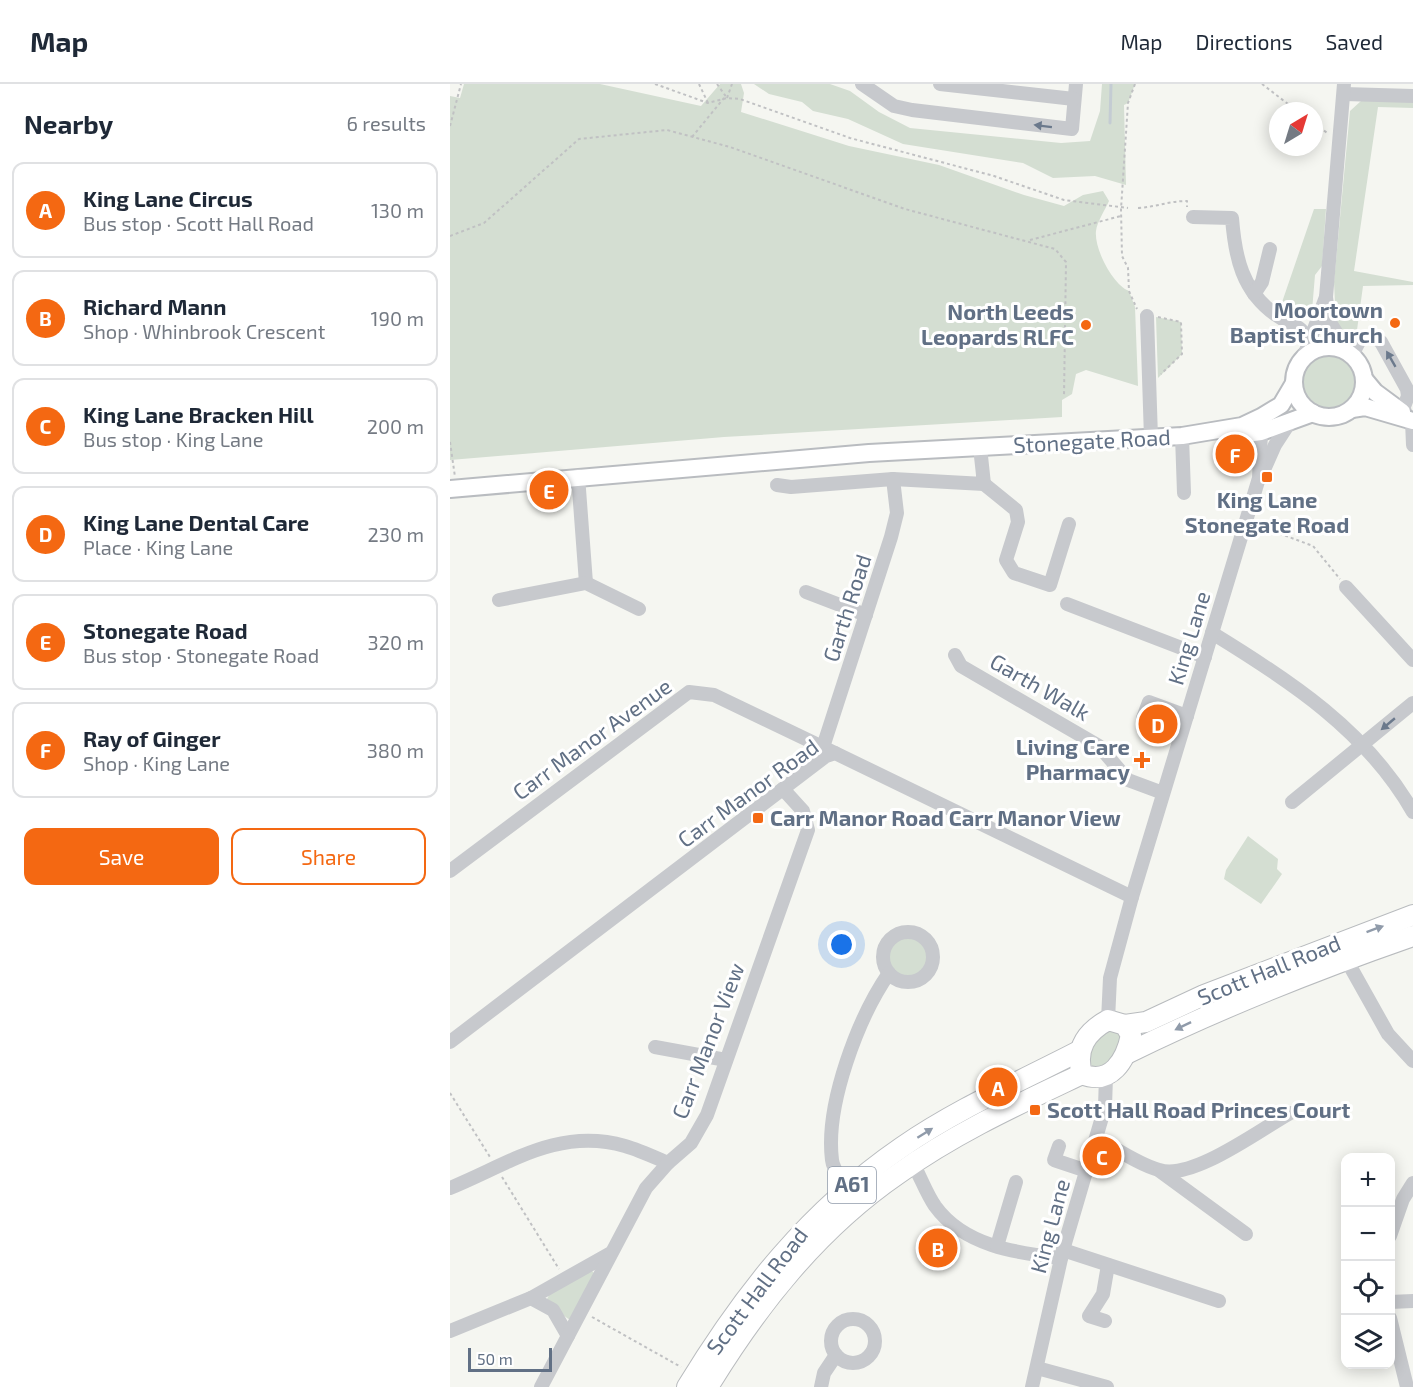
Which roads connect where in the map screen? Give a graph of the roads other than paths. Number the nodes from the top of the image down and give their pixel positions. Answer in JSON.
{"nodes":[{"id":1,"x":862,"y":84,"type":"edge"},
{"id":2,"x":940,"y":84,"type":"edge"},
{"id":3,"x":1076,"y":84,"type":"edge"},
{"id":4,"x":1344,"y":89,"type":"edge"},
{"id":5,"x":1413,"y":96,"type":"edge"},
{"id":6,"x":1074,"y":99,"type":"junction"},
{"id":7,"x":1193,"y":217,"type":"road end"},
{"id":8,"x":1270,"y":249,"type":"dead end"},
{"id":9,"x":1254,"y":294,"type":"junction"},
{"id":10,"x":1323,"y":302,"type":"junction"},
{"id":11,"x":1147,"y":316,"type":"road end"},
{"id":12,"x":1296,"y":324,"type":"junction"},
{"id":13,"x":1310,"y":343,"type":"junction"},
{"id":14,"x":1350,"y":354,"type":"junction"},
{"id":15,"x":1303,"y":359,"type":"junction"},
{"id":16,"x":1365,"y":380,"type":"junction"},
{"id":17,"x":1294,"y":383,"type":"junction"},
{"id":18,"x":1352,"y":409,"type":"junction"},
{"id":19,"x":1313,"y":413,"type":"junction"},
{"id":20,"x":1409,"y":418,"type":"edge"},
{"id":21,"x":1290,"y":422,"type":"junction"},
{"id":22,"x":1261,"y":424,"type":"junction"},
{"id":23,"x":1203,"y":433,"type":"junction"},
{"id":24,"x":1239,"y":435,"type":"junction"},
{"id":25,"x":1182,"y":436,"type":"junction"},
{"id":26,"x":1151,"y":438,"type":"junction"},
{"id":27,"x":1413,"y":445,"type":"edge"},
{"id":28,"x":980,"y":447,"type":"junction"},
{"id":29,"x":578,"y":476,"type":"junction"},
{"id":30,"x":1259,"y":478,"type":"junction"},
{"id":31,"x":893,"y":479,"type":"junction"},
{"id":32,"x":984,"y":484,"type":"junction"},
{"id":33,"x":777,"y":485,"type":"dead end"},
{"id":34,"x":453,"y":489,"type":"edge"},
{"id":35,"x":1184,"y":492,"type":"dead end"},
{"id":36,"x":1069,"y":524,"type":"dead end"},
{"id":37,"x":586,"y":583,"type":"junction"},
{"id":38,"x":1346,"y":587,"type":"road end"},
{"id":39,"x":806,"y":592,"type":"dead end"},
{"id":40,"x":500,"y":600,"type":"dead end"},
{"id":41,"x":1067,"y":604,"type":"dead end"},
{"id":42,"x":639,"y":609,"type":"dead end"},
{"id":43,"x":866,"y":615,"type":"junction"},
{"id":44,"x":1212,"y":633,"type":"junction"},
{"id":45,"x":956,"y":655,"type":"dead end"},
{"id":46,"x":1205,"y":657,"type":"junction"},
{"id":47,"x":1413,"y":660,"type":"edge"},
{"id":48,"x":1413,"y":703,"type":"edge"},
{"id":49,"x":1187,"y":716,"type":"junction"},
{"id":50,"x":1143,"y":718,"type":"dead end"},
{"id":51,"x":1363,"y":746,"type":"junction"},
{"id":52,"x":829,"y":750,"type":"junction"},
{"id":53,"x":783,"y":789,"type":"junction"},
{"id":54,"x":1163,"y":793,"type":"junction"},
{"id":55,"x":1292,"y":802,"type":"dead end"},
{"id":56,"x":1413,"y":812,"type":"edge"},
{"id":57,"x":450,"y":871,"type":"edge"},
{"id":58,"x":1132,"y":897,"type":"junction"},
{"id":59,"x":1413,"y":915,"type":"edge"},
{"id":60,"x":1413,"y":936,"type":"edge"},
{"id":61,"x":1346,"y":959,"type":"junction"},
{"id":62,"x":889,"y":973,"type":"dead end"},
{"id":63,"x":1116,"y":1022,"type":"junction"},
{"id":64,"x":450,"y":1042,"type":"edge"},
{"id":65,"x":655,"y":1047,"type":"dead end"},
{"id":66,"x":1079,"y":1051,"type":"junction"},
{"id":67,"x":1128,"y":1053,"type":"junction"},
{"id":68,"x":726,"y":1060,"type":"junction"},
{"id":69,"x":1413,"y":1061,"type":"edge"},
{"id":70,"x":1082,"y":1074,"type":"junction"},
{"id":71,"x":1106,"y":1076,"type":"junction"},
{"id":72,"x":1290,"y":1113,"type":"dead end"},
{"id":73,"x":1097,"y":1138,"type":"junction"},
{"id":74,"x":1059,"y":1146,"type":"dead end"},
{"id":75,"x":908,"y":1155,"type":"junction"},
{"id":76,"x":668,"y":1163,"type":"junction"},
{"id":77,"x":1087,"y":1170,"type":"junction"},
{"id":78,"x":1160,"y":1171,"type":"junction"},
{"id":79,"x":1016,"y":1182,"type":"dead end"},
{"id":80,"x":1413,"y":1183,"type":"edge"},
{"id":81,"x":450,"y":1188,"type":"edge"},
{"id":82,"x":847,"y":1189,"type":"junction"},
{"id":83,"x":831,"y":1202,"type":"junction"},
{"id":84,"x":845,"y":1217,"type":"junction"},
{"id":85,"x":1395,"y":1222,"type":"edge"},
{"id":86,"x":1246,"y":1234,"type":"dead end"},
{"id":87,"x":997,"y":1246,"type":"junction"},
{"id":88,"x":609,"y":1254,"type":"junction"},
{"id":89,"x":1062,"y":1254,"type":"junction"},
{"id":90,"x":1108,"y":1264,"type":"junction"},
{"id":91,"x":531,"y":1298,"type":"junction"},
{"id":92,"x":1219,"y":1301,"type":"dead end"},
{"id":93,"x":1413,"y":1301,"type":"edge"},
{"id":94,"x":1395,"y":1302,"type":"edge"},
{"id":95,"x":1105,"y":1321,"type":"dead end"},
{"id":96,"x":450,"y":1330,"type":"edge"},
{"id":97,"x":568,"y":1336,"type":"junction"},
{"id":98,"x":1395,"y":1338,"type":"edge"},
{"id":99,"x":836,"y":1354,"type":"dead end"},
{"id":100,"x":1037,"y":1368,"type":"junction"},
{"id":101,"x":696,"y":1383,"type":"edge"},
{"id":102,"x":541,"y":1387,"type":"edge"},
{"id":103,"x":821,"y":1387,"type":"edge"},
{"id":104,"x":1032,"y":1387,"type":"edge"},
{"id":105,"x":1107,"y":1387,"type":"edge"},
{"id":106,"x":1407,"y":1387,"type":"edge"}],
"edges":[{"from":6,"to":1,"type":"street","one_way":true},
{"from":2,"to":6,"type":"street"},
{"from":3,"to":6,"type":"street"},
{"from":4,"to":5,"type":"street"},
{"from":4,"to":10,"type":"street"},
{"from":7,"to":9,"type":"street"},
{"from":8,"to":9,"type":"street"},
{"from":9,"to":12,"type":"street"},
{"from":10,"to":12,"type":"street"},
{"from":10,"to":13,"type":"street"},
{"from":10,"to":14,"type":"street"},
{"from":11,"to":26,"type":"street"},
{"from":12,"to":13,"type":"street"},
{"from":13,"to":15,"type":"street"},
{"from":14,"to":15,"type":"main road"},
{"from":14,"to":16,"type":"main road"},
{"from":20,"to":14,"type":"street","one_way":true},
{"from":15,"to":17,"type":"main road"},
{"from":16,"to":18,"type":"main road"},
{"from":16,"to":20,"type":"main road"},
{"from":17,"to":19,"type":"main road"},
{"from":17,"to":22,"type":"main road"},
{"from":18,"to":19,"type":"main road"},
{"from":18,"to":20,"type":"main road"},
{"from":19,"to":21,"type":"main road"},
{"from":20,"to":27,"type":"street"},
{"from":21,"to":22,"type":"main road"},
{"from":21,"to":30,"type":"street","name":"King Lane"},
{"from":22,"to":23,"type":"main road","name":"Stonegate Road"},
{"from":22,"to":24,"type":"main road","name":"Stonegate Road"},
{"from":22,"to":30,"type":"street","name":"King Lane"},
{"from":23,"to":24,"type":"main road","name":"Stonegate Road"},
{"from":23,"to":25,"type":"main road","name":"Stonegate Road"},
{"from":24,"to":30,"type":"street","name":"King Lane"},
{"from":25,"to":26,"type":"main road","name":"Stonegate Road"},
{"from":25,"to":35,"type":"street"},
{"from":26,"to":28,"type":"main road","name":"Stonegate Road"},
{"from":28,"to":29,"type":"main road","name":"Stonegate Road"},
{"from":28,"to":32,"type":"street","name":"Stonegate Road"},
{"from":29,"to":34,"type":"main road","name":"Stonegate Road"},
{"from":29,"to":37,"type":"street"},
{"from":30,"to":44,"type":"street","name":"King Lane"},
{"from":31,"to":32,"type":"street"},
{"from":31,"to":33,"type":"street"},
{"from":31,"to":43,"type":"street","name":"Garth Road"},
{"from":32,"to":36,"type":"street"},
{"from":37,"to":40,"type":"street"},
{"from":37,"to":42,"type":"street"},
{"from":38,"to":47,"type":"street"},
{"from":39,"to":43,"type":"street"},
{"from":41,"to":46,"type":"street"},
{"from":43,"to":52,"type":"street","name":"Garth Road"},
{"from":44,"to":46,"type":"street","name":"King Lane"},
{"from":44,"to":51,"type":"street"},
{"from":45,"to":54,"type":"street","name":"Garth Walk"},
{"from":46,"to":49,"type":"street","name":"King Lane"},
{"from":48,"to":51,"type":"street","one_way":true},
{"from":49,"to":50,"type":"street"},
{"from":49,"to":54,"type":"street","name":"King Lane"},
{"from":51,"to":55,"type":"street"},
{"from":51,"to":56,"type":"street"},
{"from":52,"to":53,"type":"street","name":"Carr Manor Road"},
{"from":52,"to":57,"type":"street","name":"Carr Manor Avenue"},
{"from":52,"to":58,"type":"street","name":"Carr Manor Road"},
{"from":53,"to":64,"type":"street","name":"Carr Manor Road"},
{"from":53,"to":68,"type":"street","name":"Carr Manor View"},
{"from":54,"to":58,"type":"street","name":"King Lane"},
{"from":58,"to":63,"type":"street","name":"King Lane"},
{"from":63,"to":59,"type":"highway","name":"Scott Hall Road","number":"A61","one_way":true},
{"from":60,"to":61,"type":"highway","name":"Scott Hall Road"},
{"from":61,"to":67,"type":"highway","name":"Scott Hall Road","one_way":true},
{"from":61,"to":69,"type":"street"},
{"from":62,"to":82,"type":"street"},
{"from":63,"to":66,"type":"highway","number":"A61"},
{"from":63,"to":67,"type":"highway"},
{"from":65,"to":68,"type":"street"},
{"from":66,"to":70,"type":"highway"},
{"from":75,"to":66,"type":"highway","name":"Scott Hall Road","number":"A61","one_way":true},
{"from":67,"to":71,"type":"highway"},
{"from":68,"to":76,"type":"street","name":"Carr Manor View"},
{"from":70,"to":71,"type":"highway","number":"A61"},
{"from":70,"to":75,"type":"highway","name":"Scott Hall Road","number":"A61"},
{"from":71,"to":73,"type":"street","name":"King Lane"},
{"from":72,"to":78,"type":"street"},
{"from":73,"to":77,"type":"street","name":"King Lane"},
{"from":73,"to":78,"type":"street"},
{"from":74,"to":77,"type":"street"},
{"from":75,"to":82,"type":"highway","name":"Scott Hall Road","number":"A61"},
{"from":75,"to":84,"type":"highway","name":"Scott Hall Road","number":"A61"},
{"from":75,"to":87,"type":"street"},
{"from":76,"to":81,"type":"street"},
{"from":76,"to":88,"type":"street","name":"Carr Manor View"},
{"from":77,"to":89,"type":"street","name":"King Lane"},
{"from":78,"to":86,"type":"street"},
{"from":79,"to":87,"type":"street"},
{"from":80,"to":85,"type":"street"},
{"from":82,"to":83,"type":"highway","name":"Scott Hall Road","number":"A61"},
{"from":83,"to":84,"type":"street"},
{"from":83,"to":101,"type":"highway","name":"Scott Hall Road","number":"A61"},
{"from":84,"to":101,"type":"highway","name":"Scott Hall Road","number":"A61"},
{"from":87,"to":89,"type":"street"},
{"from":88,"to":91,"type":"street"},
{"from":88,"to":97,"type":"street","name":"Carr Manor View"},
{"from":89,"to":90,"type":"street"},
{"from":89,"to":100,"type":"street","name":"King Lane"},
{"from":90,"to":92,"type":"street"},
{"from":90,"to":95,"type":"street"},
{"from":91,"to":96,"type":"street"},
{"from":91,"to":97,"type":"street"},
{"from":93,"to":94,"type":"street"},
{"from":97,"to":102,"type":"street","name":"Carr Manor View"},
{"from":98,"to":106,"type":"street"},
{"from":99,"to":103,"type":"street"},
{"from":100,"to":104,"type":"street","name":"King Lane"},
{"from":100,"to":105,"type":"street"}]}
